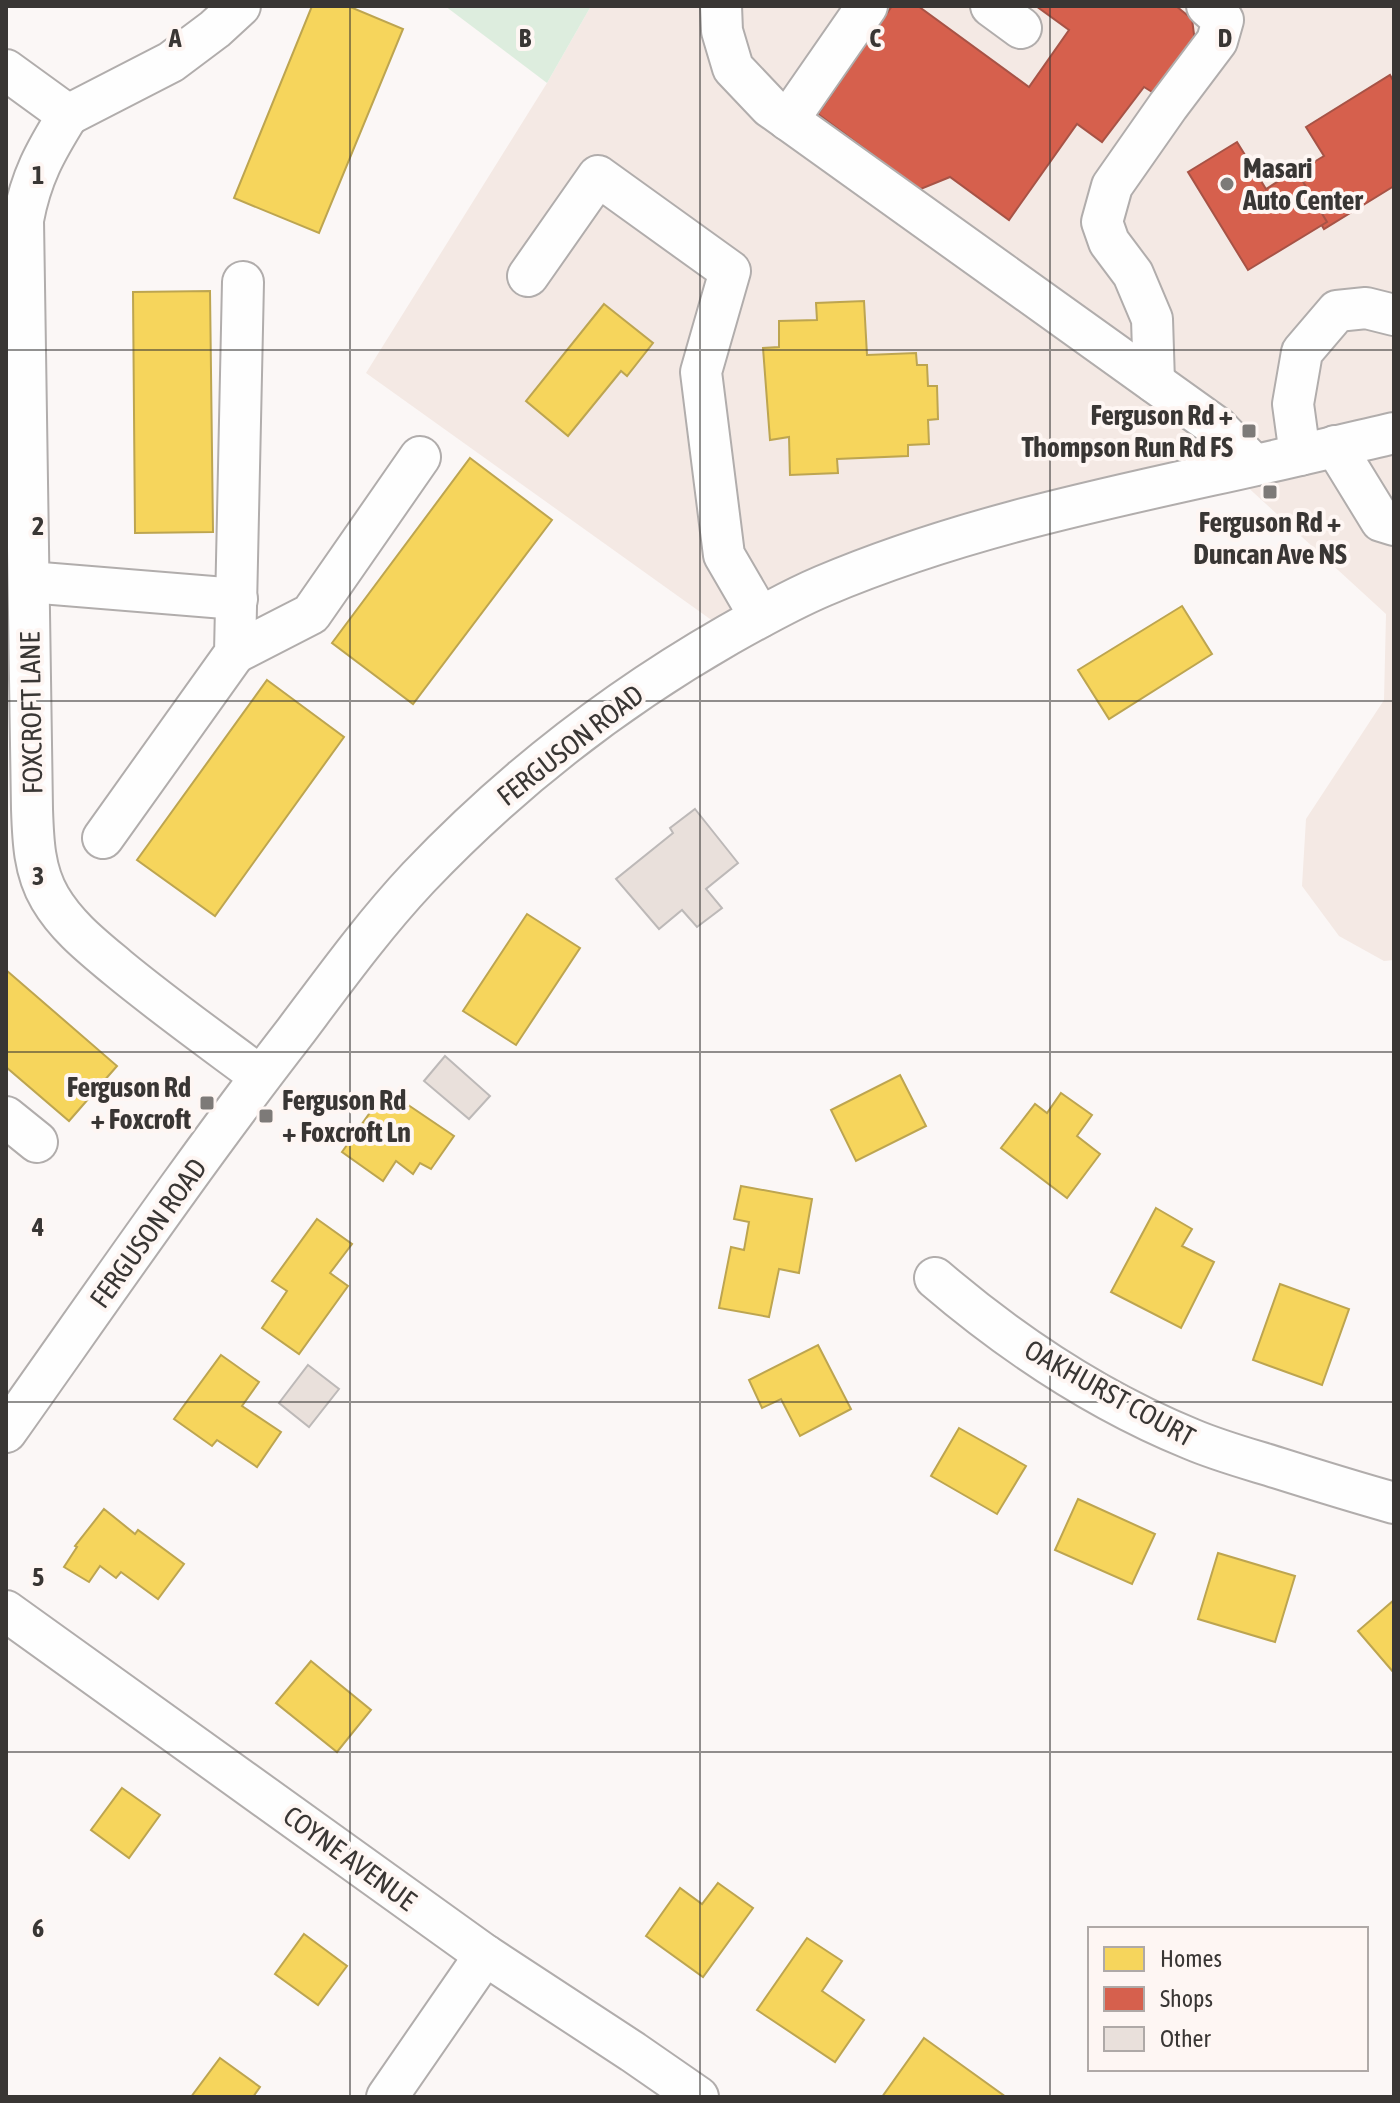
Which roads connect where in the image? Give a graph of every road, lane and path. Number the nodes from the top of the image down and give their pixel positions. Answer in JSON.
{"nodes":[{"id":1,"x":240,"y":6,"type":"edge"},
{"id":2,"x":721,"y":6,"type":"edge"},
{"id":3,"x":867,"y":6,"type":"edge"},
{"id":4,"x":1207,"y":6,"type":"edge"},
{"id":5,"x":6,"y":70,"type":"edge"},
{"id":6,"x":68,"y":115,"type":"junction"},
{"id":7,"x":788,"y":120,"type":"junction"},
{"id":8,"x":528,"y":276,"type":"dead end"},
{"id":9,"x":243,"y":282,"type":"dead end"},
{"id":10,"x":1394,"y":315,"type":"edge"},
{"id":11,"x":1154,"y":382,"type":"junction"},
{"id":12,"x":1394,"y":433,"type":"edge"},
{"id":13,"x":1317,"y":450,"type":"junction"},
{"id":14,"x":420,"y":457,"type":"dead end"},
{"id":15,"x":1254,"y":465,"type":"junction"},
{"id":16,"x":1394,"y":525,"type":"edge"},
{"id":17,"x":29,"y":582,"type":"junction"},
{"id":18,"x":237,"y":599,"type":"junction"},
{"id":19,"x":760,"y":617,"type":"junction"},
{"id":20,"x":235,"y":653,"type":"junction"},
{"id":21,"x":19,"y":813,"type":"edge"},
{"id":22,"x":103,"y":838,"type":"dead end"},
{"id":23,"x":260,"y":1076,"type":"junction"},
{"id":24,"x":6,"y":1117,"type":"edge"},
{"id":25,"x":37,"y":1142,"type":"dead end"},
{"id":26,"x":935,"y":1278,"type":"dead end"},
{"id":27,"x":6,"y":1432,"type":"edge"},
{"id":28,"x":1394,"y":1503,"type":"edge"},
{"id":29,"x":6,"y":1611,"type":"edge"},
{"id":30,"x":485,"y":1955,"type":"junction"},
{"id":31,"x":387,"y":2097,"type":"edge"},
{"id":32,"x":698,"y":2097,"type":"edge"}],
"edges":[{"from":1,"to":6,"type":"street"},
{"from":2,"to":7,"type":"street"},
{"from":3,"to":7,"type":"street"},
{"from":4,"to":11,"type":"street"},
{"from":5,"to":6,"type":"street"},
{"from":6,"to":17,"type":"street","name":"FOXCROFT LANE"},
{"from":7,"to":11,"type":"street"},
{"from":8,"to":19,"type":"street"},
{"from":9,"to":18,"type":"street"},
{"from":10,"to":13,"type":"street"},
{"from":11,"to":15,"type":"street"},
{"from":12,"to":13,"type":"street","name":"FERGUSON ROAD"},
{"from":13,"to":15,"type":"street","name":"FERGUSON ROAD"},
{"from":13,"to":16,"type":"street"},
{"from":14,"to":20,"type":"street"},
{"from":15,"to":19,"type":"street","name":"FERGUSON ROAD"},
{"from":17,"to":18,"type":"street"},
{"from":17,"to":21,"type":"street","name":"FOXCROFT LANE"},
{"from":18,"to":20,"type":"street"},
{"from":19,"to":23,"type":"street","name":"FERGUSON ROAD"},
{"from":20,"to":22,"type":"street"},
{"from":21,"to":23,"type":"street","name":"FOXCROFT LANE"},
{"from":23,"to":27,"type":"street","name":"FERGUSON ROAD"},
{"from":24,"to":25,"type":"street"},
{"from":26,"to":28,"type":"street","name":"OAKHURST COURT"},
{"from":29,"to":30,"type":"street","name":"COYNE AVENUE"},
{"from":30,"to":31,"type":"street"},
{"from":30,"to":32,"type":"street","name":"COYNE AVENUE"}]}
